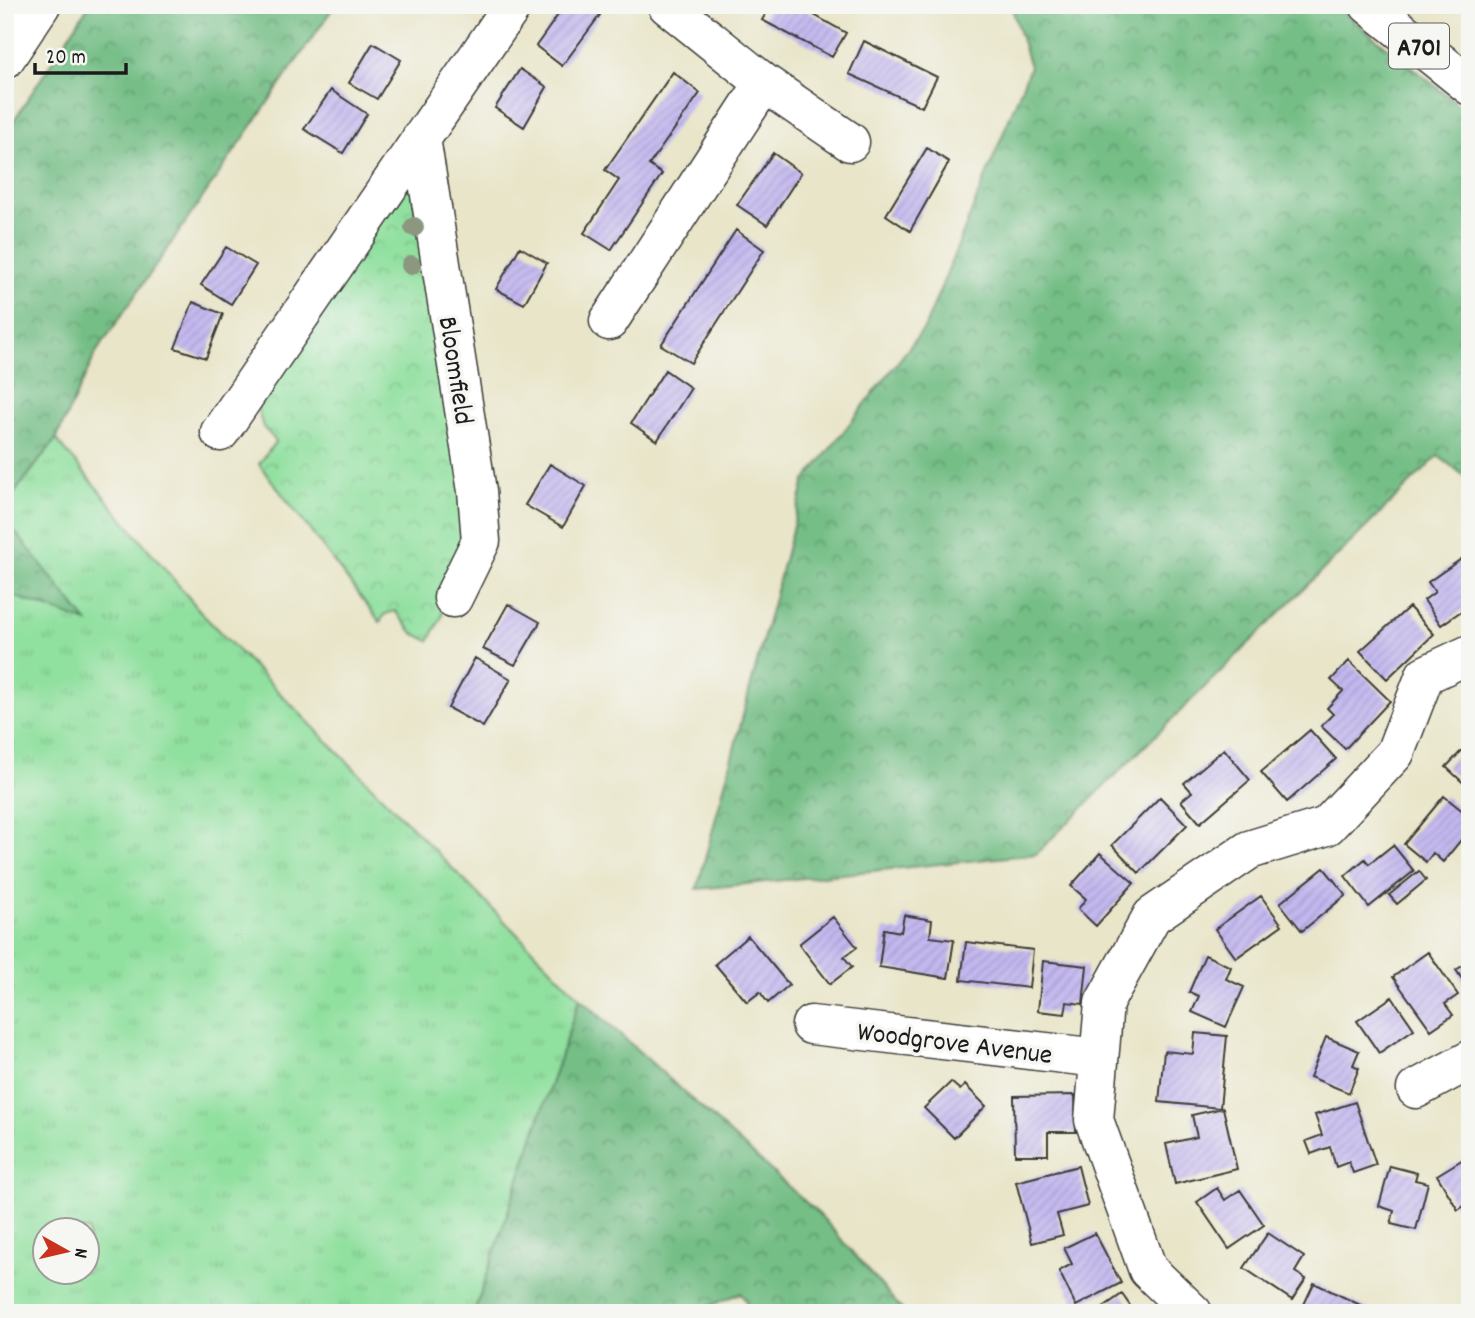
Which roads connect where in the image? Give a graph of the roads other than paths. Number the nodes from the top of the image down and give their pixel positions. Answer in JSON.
{"nodes":[{"id":1,"x":41,"y":5,"type":"edge"},
{"id":2,"x":513,"y":5,"type":"edge"},
{"id":3,"x":667,"y":5,"type":"edge"},
{"id":4,"x":1369,"y":5,"type":"edge"},
{"id":5,"x":5,"y":59,"type":"edge"},
{"id":6,"x":764,"y":83,"type":"junction"},
{"id":7,"x":1470,"y":86,"type":"edge"},
{"id":8,"x":421,"y":138,"type":"junction"},
{"id":9,"x":850,"y":142,"type":"dead end"},
{"id":10,"x":609,"y":321,"type":"dead end"},
{"id":11,"x":220,"y":432,"type":"dead end"},
{"id":12,"x":453,"y":598,"type":"dead end"},
{"id":13,"x":1470,"y":654,"type":"edge"},
{"id":14,"x":811,"y":1025,"type":"dead end"},
{"id":15,"x":1099,"y":1058,"type":"junction"},
{"id":16,"x":1466,"y":1071,"type":"edge"},
{"id":17,"x":1416,"y":1089,"type":"dead end"},
{"id":18,"x":1194,"y":1313,"type":"edge"}],
"edges":[{"from":1,"to":5,"type":"main road"},
{"from":2,"to":8,"type":"main road"},
{"from":3,"to":6,"type":"main road"},
{"from":4,"to":7,"type":"main road","number":"A701"},
{"from":6,"to":9,"type":"main road"},
{"from":6,"to":10,"type":"main road"},
{"from":8,"to":11,"type":"main road"},
{"from":8,"to":12,"type":"main road","name":"Bloomfield"},
{"from":13,"to":15,"type":"main road"},
{"from":14,"to":15,"type":"main road","name":"Woodgrove Avenue"},
{"from":15,"to":18,"type":"main road"},
{"from":16,"to":17,"type":"main road"}]}
